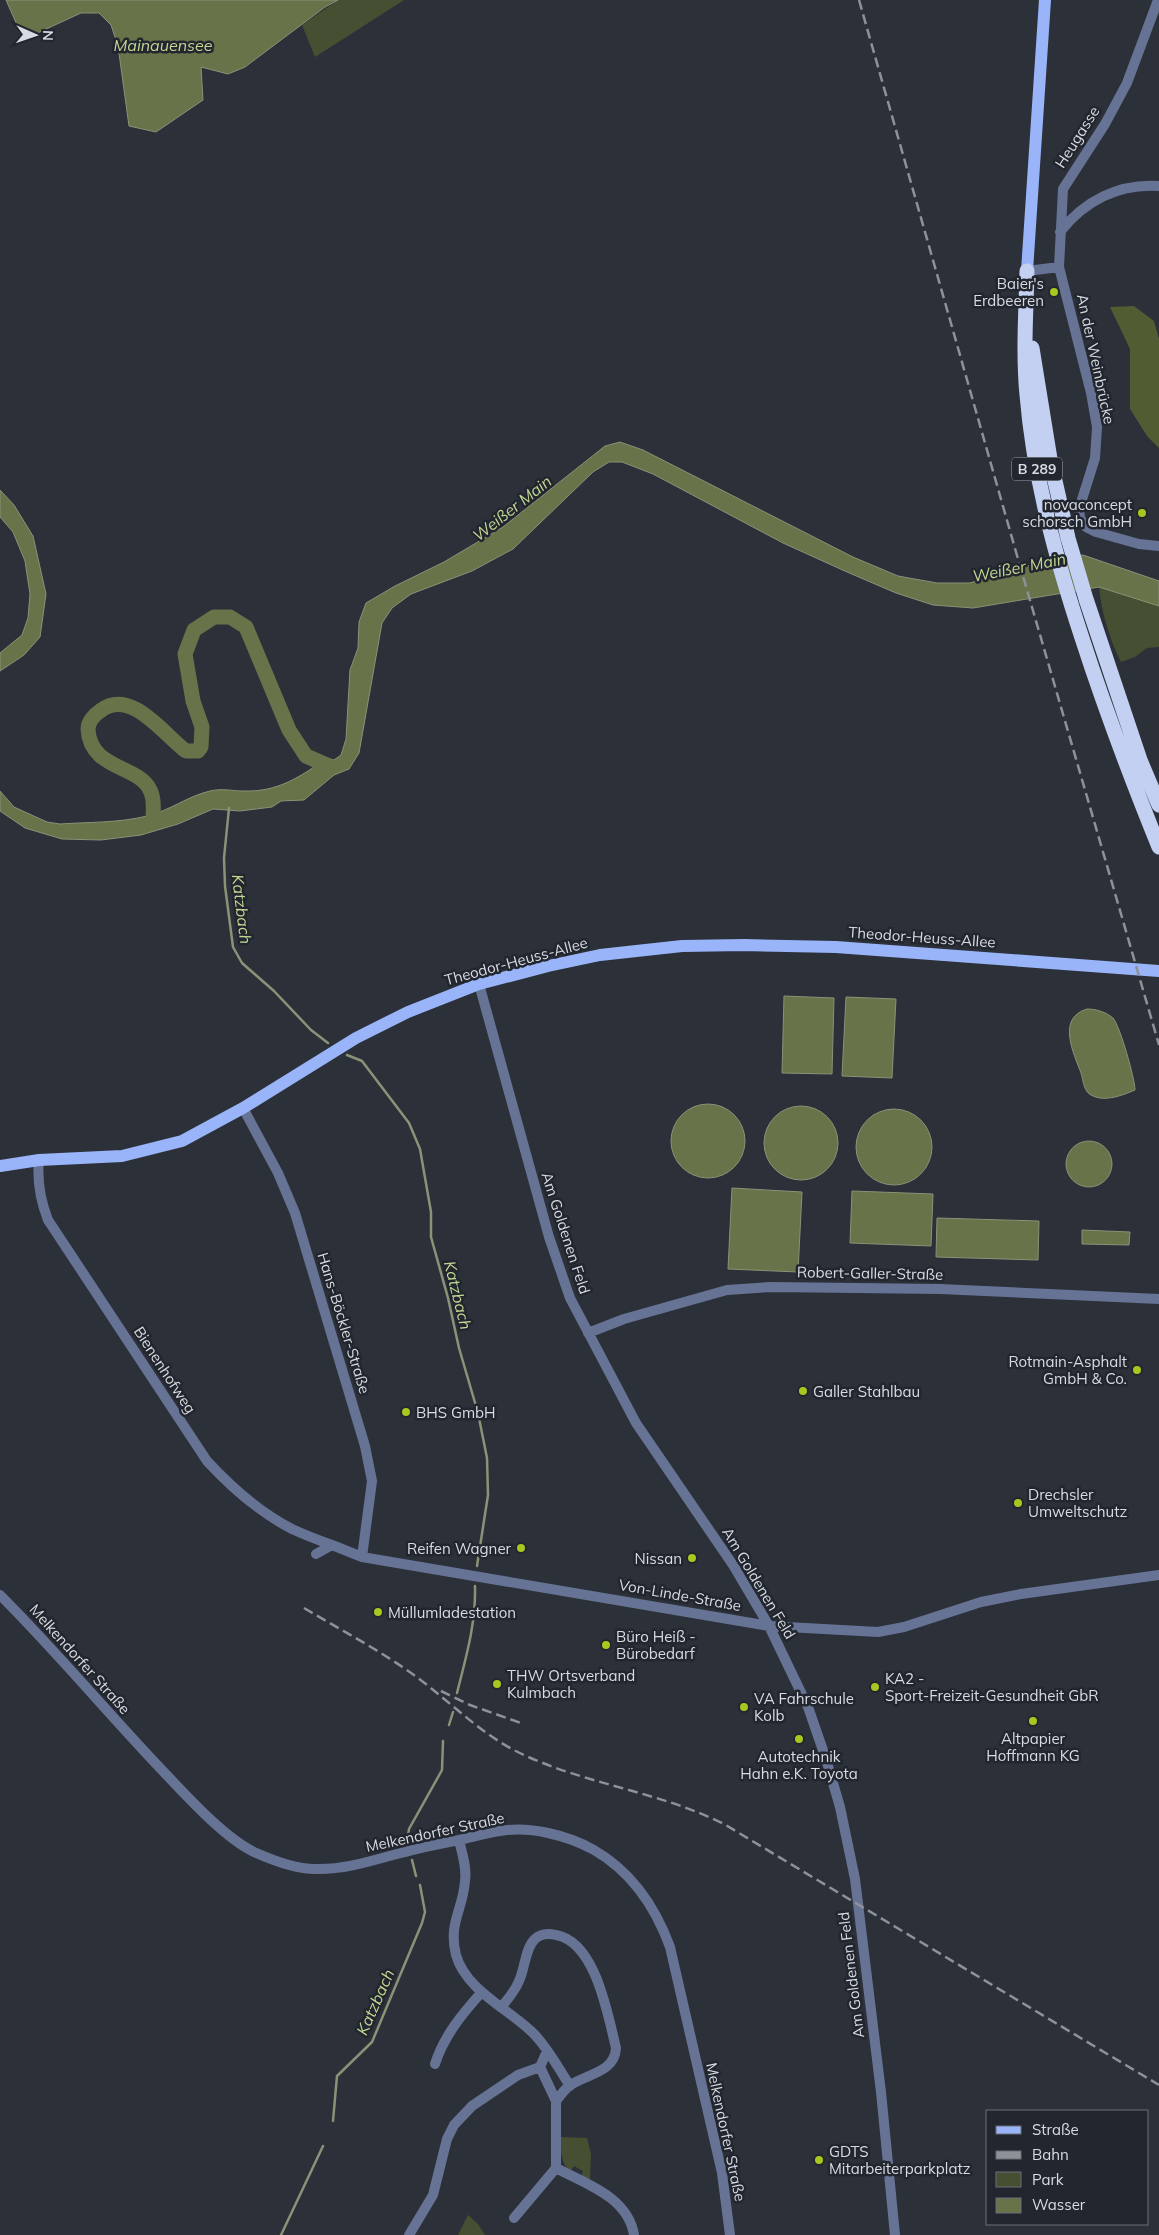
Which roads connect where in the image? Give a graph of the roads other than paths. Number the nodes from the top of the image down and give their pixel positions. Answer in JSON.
{"nodes":[{"id":1,"x":1046,"y":0,"type":"edge"},
{"id":2,"x":1158,"y":0,"type":"edge"},
{"id":3,"x":1159,"y":186,"type":"edge"},
{"id":4,"x":1060,"y":232,"type":"junction"},
{"id":5,"x":1059,"y":267,"type":"junction"},
{"id":6,"x":1027,"y":271,"type":"junction"},
{"id":7,"x":1027,"y":320,"type":"junction"},
{"id":8,"x":1159,"y":546,"type":"edge"},
{"id":9,"x":1159,"y":805,"type":"edge"},
{"id":10,"x":1159,"y":847,"type":"edge"},
{"id":11,"x":1159,"y":971,"type":"edge"},
{"id":12,"x":479,"y":984,"type":"junction"},
{"id":13,"x":243,"y":1108,"type":"junction"},
{"id":14,"x":39,"y":1160,"type":"junction"},
{"id":15,"x":0,"y":1166,"type":"edge"},
{"id":16,"x":1159,"y":1299,"type":"edge"},
{"id":17,"x":588,"y":1333,"type":"junction"},
{"id":18,"x":332,"y":1545,"type":"junction"},
{"id":19,"x":316,"y":1554,"type":"dead end"},
{"id":20,"x":362,"y":1557,"type":"junction"},
{"id":21,"x":1159,"y":1575,"type":"edge"},
{"id":22,"x":0,"y":1594,"type":"edge"},
{"id":23,"x":769,"y":1626,"type":"junction"},
{"id":24,"x":458,"y":1840,"type":"junction"},
{"id":25,"x":481,"y":1992,"type":"junction"},
{"id":26,"x":502,"y":2006,"type":"junction"},
{"id":27,"x":547,"y":2050,"type":"junction"},
{"id":28,"x":435,"y":2064,"type":"dead end"},
{"id":29,"x":540,"y":2067,"type":"junction"},
{"id":30,"x":570,"y":2086,"type":"junction"},
{"id":31,"x":556,"y":2101,"type":"junction"},
{"id":32,"x":556,"y":2168,"type":"junction"},
{"id":33,"x":514,"y":2218,"type":"dead end"},
{"id":34,"x":409,"y":2235,"type":"edge"},
{"id":35,"x":634,"y":2235,"type":"edge"},
{"id":36,"x":730,"y":2235,"type":"edge"},
{"id":37,"x":895,"y":2235,"type":"edge"}],
"edges":[{"from":1,"to":6,"type":"main road","number":"B 289"},
{"from":2,"to":4,"type":"street","name":"Heugasse"},
{"from":3,"to":4,"type":"street"},
{"from":4,"to":5,"type":"street","name":"Heugasse"},
{"from":5,"to":6,"type":"street"},
{"from":5,"to":8,"type":"street","name":"An der Weinbrücke"},
{"from":6,"to":7,"type":"highway","number":"B 289"},
{"from":7,"to":9,"type":"highway","number":"B 289"},
{"from":7,"to":10,"type":"highway","number":"B 289"},
{"from":11,"to":12,"type":"main road","name":"Theodor-Heuss-Allee"},
{"from":12,"to":13,"type":"main road","name":"Theodor-Heuss-Allee"},
{"from":12,"to":17,"type":"street","name":"Am Goldenen Feld"},
{"from":13,"to":14,"type":"main road","name":"Theodor-Heuss-Allee"},
{"from":13,"to":20,"type":"street","name":"Hans-Böckler-Straße"},
{"from":14,"to":15,"type":"main road","name":"Theodor-Heuss-Allee"},
{"from":14,"to":18,"type":"street","name":"Bienenhofweg"},
{"from":16,"to":17,"type":"street","name":"Robert-Galler-Straße"},
{"from":17,"to":23,"type":"street","name":"Am Goldenen Feld"},
{"from":18,"to":19,"type":"street"},
{"from":18,"to":20,"type":"street","name":"Von-Linde-Straße"},
{"from":20,"to":23,"type":"street","name":"Von-Linde-Straße"},
{"from":21,"to":23,"type":"street","name":"Von-Linde-Straße"},
{"from":22,"to":24,"type":"street","name":"Melkendorfer Straße"},
{"from":23,"to":37,"type":"street","name":"Am Goldenen Feld"},
{"from":24,"to":25,"type":"street"},
{"from":24,"to":36,"type":"street","name":"Melkendorfer Straße"},
{"from":25,"to":26,"type":"street"},
{"from":25,"to":28,"type":"street"},
{"from":26,"to":27,"type":"street"},
{"from":26,"to":30,"type":"street"},
{"from":27,"to":29,"type":"street"},
{"from":27,"to":30,"type":"street"},
{"from":29,"to":31,"type":"street"},
{"from":29,"to":34,"type":"street"},
{"from":30,"to":31,"type":"street"},
{"from":31,"to":32,"type":"street"},
{"from":32,"to":33,"type":"street"},
{"from":32,"to":35,"type":"street"}]}
